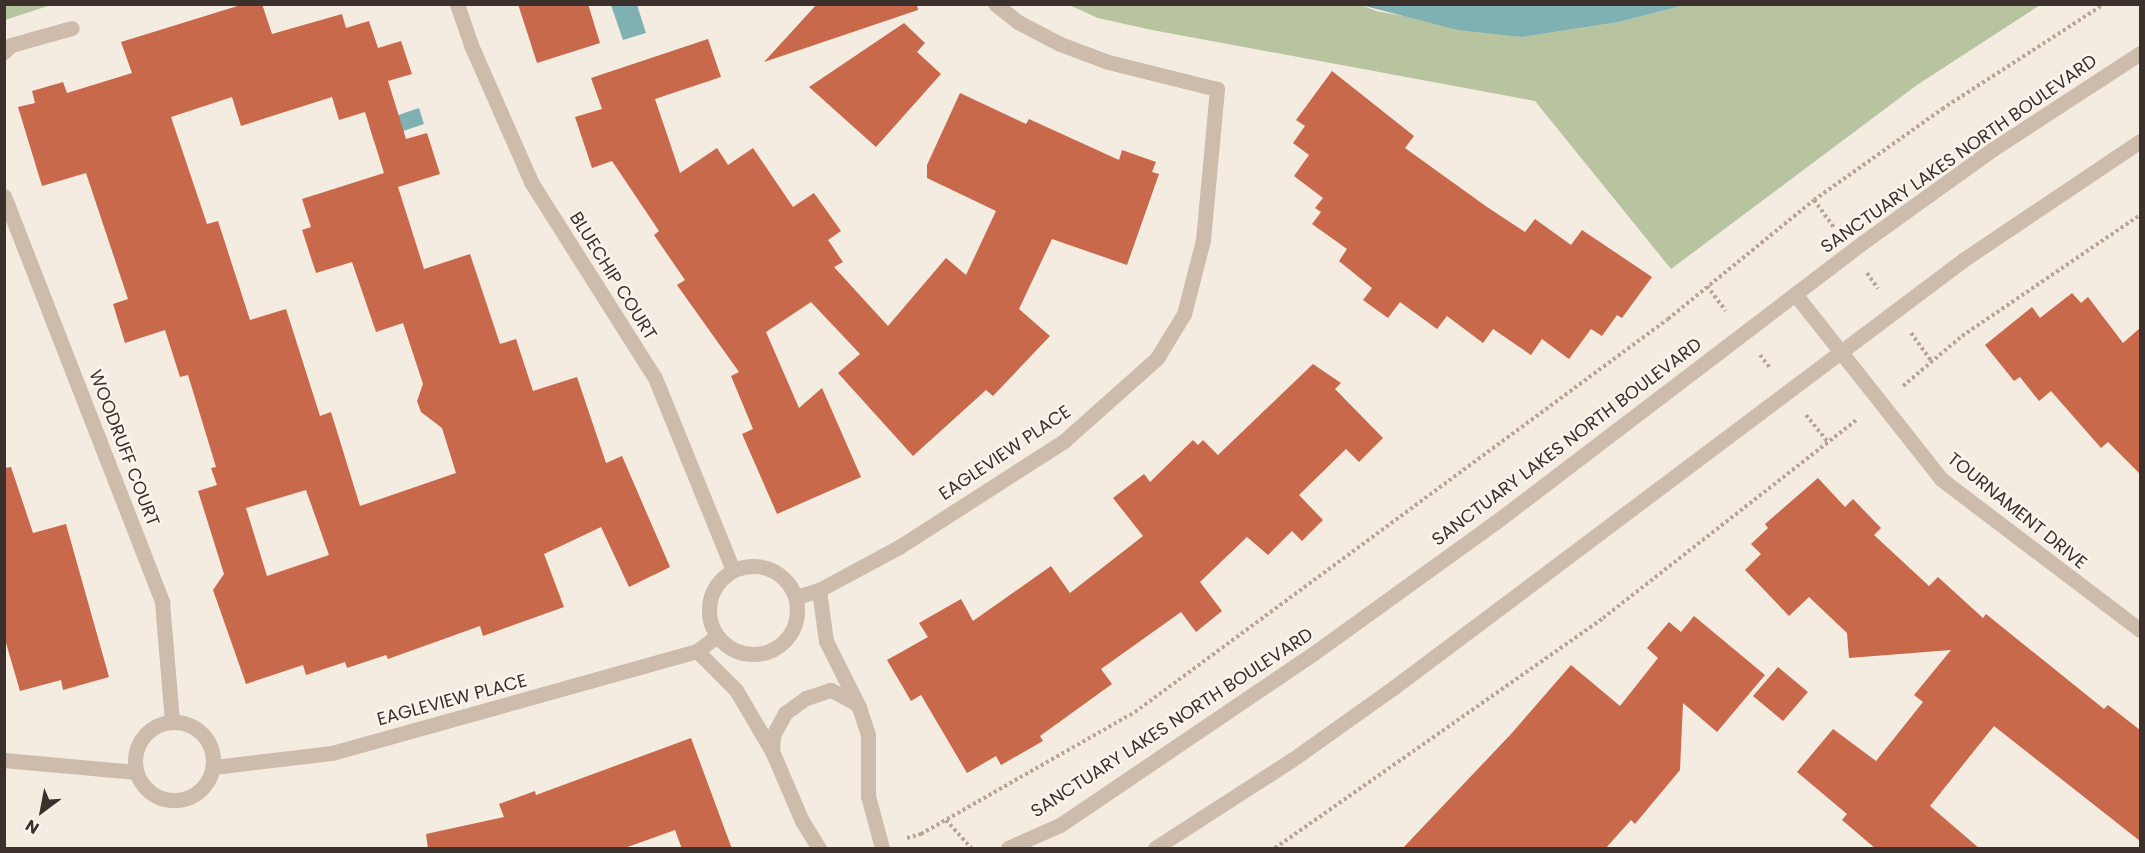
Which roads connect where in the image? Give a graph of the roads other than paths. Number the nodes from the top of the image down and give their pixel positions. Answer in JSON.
{"nodes":[{"id":1,"x":457,"y":4,"type":"edge"},
{"id":2,"x":995,"y":4,"type":"edge"},
{"id":3,"x":72,"y":28,"type":"dead end"},
{"id":4,"x":4,"y":52,"type":"edge"},
{"id":5,"x":2140,"y":53,"type":"edge"},
{"id":6,"x":2140,"y":141,"type":"edge"},
{"id":7,"x":4,"y":196,"type":"edge"},
{"id":8,"x":1795,"y":294,"type":"junction"},
{"id":9,"x":1839,"y":352,"type":"junction"},
{"id":10,"x":733,"y":570,"type":"junction"},
{"id":11,"x":819,"y":590,"type":"junction"},
{"id":12,"x":796,"y":597,"type":"junction"},
{"id":13,"x":2140,"y":630,"type":"edge"},
{"id":14,"x":717,"y":636,"type":"junction"},
{"id":15,"x":697,"y":651,"type":"junction"},
{"id":16,"x":859,"y":707,"type":"junction"},
{"id":17,"x":172,"y":722,"type":"junction"},
{"id":18,"x":772,"y":751,"type":"junction"},
{"id":19,"x":4,"y":760,"type":"edge"},
{"id":20,"x":214,"y":767,"type":"junction"},
{"id":21,"x":136,"y":772,"type":"junction"},
{"id":22,"x":881,"y":846,"type":"edge"},
{"id":23,"x":819,"y":849,"type":"edge"},
{"id":24,"x":1008,"y":849,"type":"edge"},
{"id":25,"x":1155,"y":849,"type":"edge"}],
"edges":[{"from":1,"to":10,"type":"street","name":"BLUECHIP COURT"},
{"from":2,"to":11,"type":"street","name":"EAGLEVIEW PLACE"},
{"from":3,"to":4,"type":"street"},
{"from":5,"to":8,"type":"street","name":"SANCTUARY LAKES NORTH BOULEVARD"},
{"from":6,"to":9,"type":"street"},
{"from":7,"to":17,"type":"street","name":"WOODRUFF COURT"},
{"from":8,"to":9,"type":"street","name":"TOURNAMENT DRIVE"},
{"from":8,"to":24,"type":"street","name":"SANCTUARY LAKES NORTH BOULEVARD"},
{"from":9,"to":13,"type":"street","name":"TOURNAMENT DRIVE"},
{"from":9,"to":25,"type":"street"},
{"from":10,"to":12,"type":"street"},
{"from":10,"to":14,"type":"street"},
{"from":11,"to":12,"type":"street","name":"EAGLEVIEW PLACE"},
{"from":11,"to":16,"type":"street"},
{"from":12,"to":14,"type":"street"},
{"from":14,"to":15,"type":"street","name":"EAGLEVIEW PLACE"},
{"from":15,"to":18,"type":"street"},
{"from":15,"to":20,"type":"street","name":"EAGLEVIEW PLACE"},
{"from":16,"to":18,"type":"street"},
{"from":16,"to":22,"type":"street"},
{"from":17,"to":20,"type":"street"},
{"from":17,"to":21,"type":"street"},
{"from":18,"to":23,"type":"street"},
{"from":19,"to":21,"type":"street"},
{"from":20,"to":21,"type":"street"}]}
